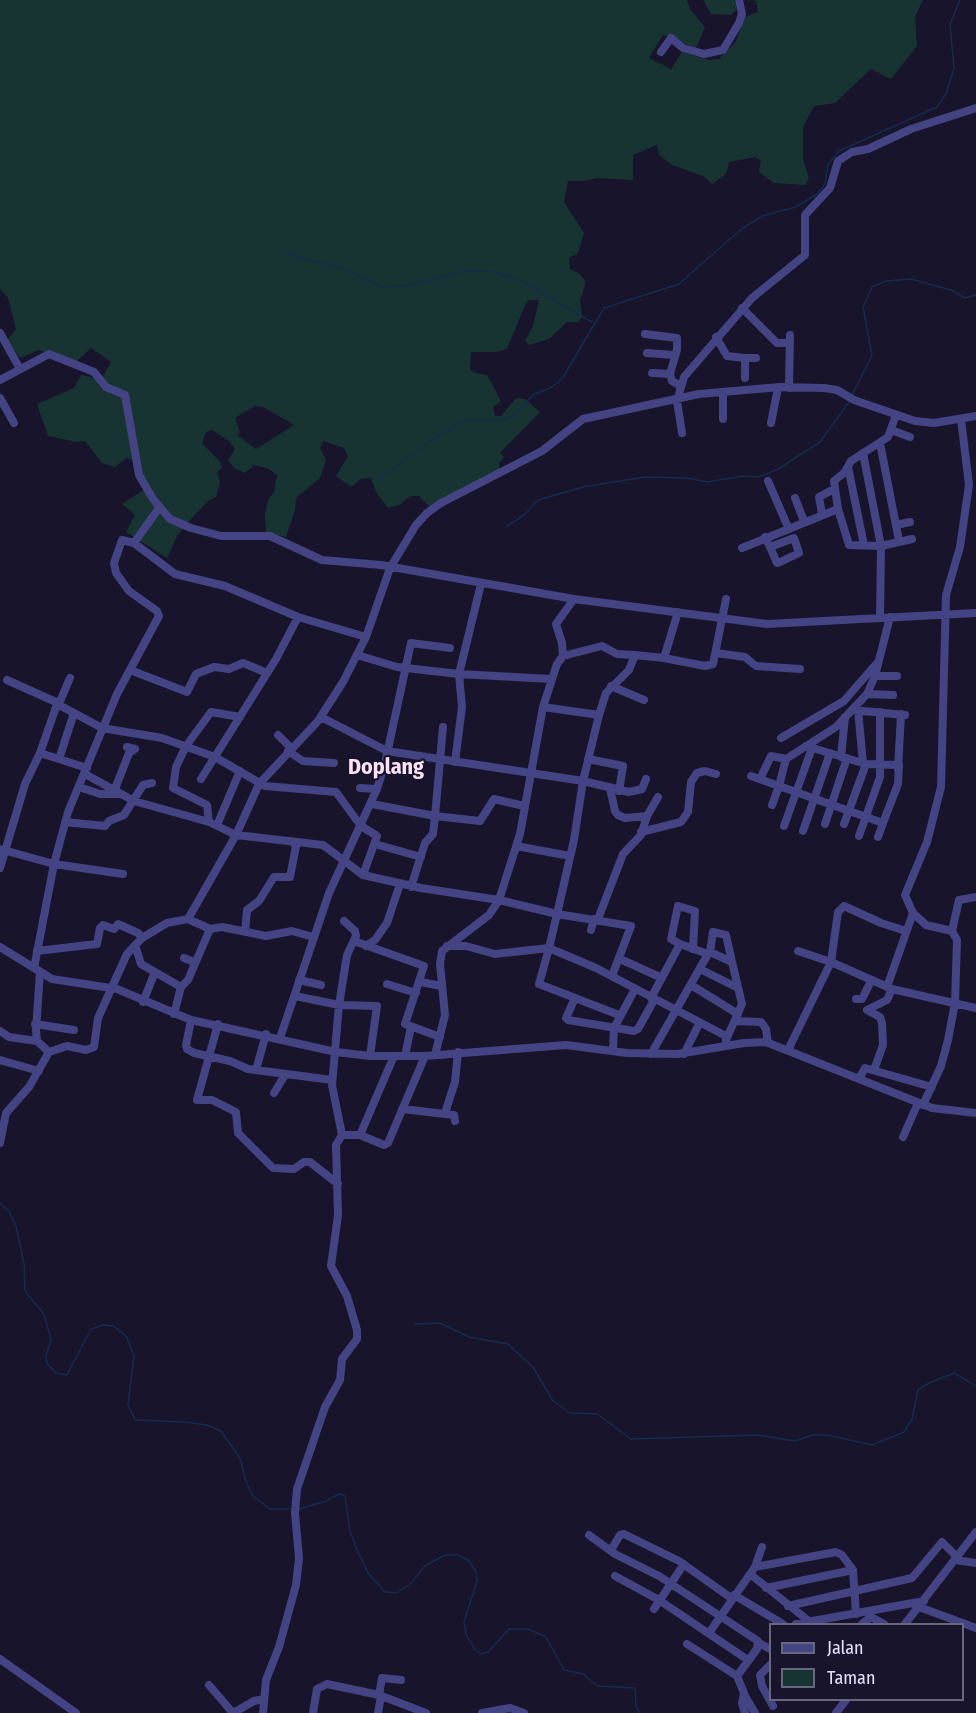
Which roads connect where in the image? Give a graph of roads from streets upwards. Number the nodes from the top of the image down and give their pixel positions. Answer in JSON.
{"nodes":[{"id":1,"x":739,"y":0,"type":"edge"},
{"id":2,"x":662,"y":52,"type":"dead end"},
{"id":3,"x":976,"y":108,"type":"edge"},
{"id":4,"x":742,"y":308,"type":"junction"},
{"id":5,"x":0,"y":333,"type":"edge"},
{"id":6,"x":645,"y":334,"type":"dead end"},
{"id":7,"x":716,"y":337,"type":"junction"},
{"id":8,"x":647,"y":353,"type":"dead end"},
{"id":9,"x":674,"y":355,"type":"junction"},
{"id":10,"x":745,"y":358,"type":"junction"},
{"id":11,"x":756,"y":358,"type":"dead end"},
{"id":12,"x":20,"y":369,"type":"junction"},
{"id":13,"x":652,"y":373,"type":"dead end"},
{"id":14,"x":670,"y":374,"type":"junction"},
{"id":15,"x":745,"y":378,"type":"dead end"},
{"id":16,"x":0,"y":380,"type":"edge"},
{"id":17,"x":681,"y":386,"type":"junction"},
{"id":18,"x":778,"y":388,"type":"junction"},
{"id":19,"x":789,"y":388,"type":"junction"},
{"id":20,"x":723,"y":392,"type":"junction"},
{"id":21,"x":0,"y":398,"type":"edge"},
{"id":22,"x":678,"y":401,"type":"junction"},
{"id":23,"x":896,"y":416,"type":"junction"},
{"id":24,"x":976,"y":417,"type":"edge"},
{"id":25,"x":723,"y":419,"type":"dead end"},
{"id":26,"x":961,"y":419,"type":"junction"},
{"id":27,"x":14,"y":423,"type":"dead end"},
{"id":28,"x":771,"y":423,"type":"dead end"},
{"id":29,"x":891,"y":430,"type":"junction"},
{"id":30,"x":682,"y":434,"type":"dead end"},
{"id":31,"x":910,"y":437,"type":"dead end"},
{"id":32,"x":880,"y":443,"type":"junction"},
{"id":33,"x":863,"y":453,"type":"junction"},
{"id":34,"x":848,"y":465,"type":"junction"},
{"id":35,"x":768,"y":481,"type":"dead end"},
{"id":36,"x":834,"y":489,"type":"junction"},
{"id":37,"x":795,"y":498,"type":"dead end"},
{"id":38,"x":159,"y":508,"type":"junction"},
{"id":39,"x":838,"y":509,"type":"junction"},
{"id":40,"x":822,"y":514,"type":"junction"},
{"id":41,"x":804,"y":521,"type":"junction"},
{"id":42,"x":910,"y":522,"type":"dead end"},
{"id":43,"x":896,"y":525,"type":"junction"},
{"id":44,"x":788,"y":527,"type":"junction"},
{"id":45,"x":765,"y":537,"type":"junction"},
{"id":46,"x":912,"y":539,"type":"dead end"},
{"id":47,"x":899,"y":542,"type":"junction"},
{"id":48,"x":134,"y":543,"type":"junction"},
{"id":49,"x":864,"y":545,"type":"junction"},
{"id":50,"x":881,"y":546,"type":"junction"},
{"id":51,"x":770,"y":547,"type":"dead end"},
{"id":52,"x":742,"y":548,"type":"dead end"},
{"id":53,"x":390,"y":568,"type":"junction"},
{"id":54,"x":481,"y":584,"type":"junction"},
{"id":55,"x":574,"y":599,"type":"junction"},
{"id":56,"x":726,"y":599,"type":"dead end"},
{"id":57,"x":678,"y":612,"type":"junction"},
{"id":58,"x":976,"y":613,"type":"edge"},
{"id":59,"x":947,"y":614,"type":"junction"},
{"id":60,"x":298,"y":617,"type":"junction"},
{"id":61,"x":880,"y":617,"type":"junction"},
{"id":62,"x":890,"y":617,"type":"junction"},
{"id":63,"x":723,"y":618,"type":"junction"},
{"id":64,"x":366,"y":637,"type":"junction"},
{"id":65,"x":450,"y":648,"type":"dead end"},
{"id":66,"x":716,"y":653,"type":"junction"},
{"id":67,"x":357,"y":655,"type":"junction"},
{"id":68,"x":635,"y":655,"type":"junction"},
{"id":69,"x":563,"y":656,"type":"junction"},
{"id":70,"x":664,"y":658,"type":"junction"},
{"id":71,"x":877,"y":663,"type":"junction"},
{"id":72,"x":405,"y":668,"type":"junction"},
{"id":73,"x":800,"y":669,"type":"dead end"},
{"id":74,"x":130,"y":670,"type":"junction"},
{"id":75,"x":267,"y":674,"type":"junction"},
{"id":76,"x":459,"y":674,"type":"junction"},
{"id":77,"x":875,"y":676,"type":"junction"},
{"id":78,"x":897,"y":676,"type":"dead end"},
{"id":79,"x":70,"y":678,"type":"dead end"},
{"id":80,"x":551,"y":679,"type":"junction"},
{"id":81,"x":7,"y":680,"type":"dead end"},
{"id":82,"x":611,"y":686,"type":"junction"},
{"id":83,"x":867,"y":694,"type":"junction"},
{"id":84,"x":893,"y":695,"type":"dead end"},
{"id":85,"x":644,"y":700,"type":"dead end"},
{"id":86,"x":58,"y":704,"type":"junction"},
{"id":87,"x":543,"y":707,"type":"junction"},
{"id":88,"x":855,"y":710,"type":"junction"},
{"id":89,"x":880,"y":712,"type":"junction"},
{"id":90,"x":74,"y":713,"type":"junction"},
{"id":91,"x":599,"y":715,"type":"junction"},
{"id":92,"x":240,"y":717,"type":"junction"},
{"id":93,"x":321,"y":717,"type":"junction"},
{"id":94,"x":845,"y":717,"type":"junction"},
{"id":95,"x":443,"y":727,"type":"dead end"},
{"id":96,"x":102,"y":728,"type":"junction"},
{"id":97,"x":133,"y":733,"type":"junction"},
{"id":98,"x":278,"y":735,"type":"dead end"},
{"id":99,"x":823,"y":735,"type":"junction"},
{"id":100,"x":781,"y":738,"type":"dead end"},
{"id":101,"x":186,"y":746,"type":"junction"},
{"id":102,"x":809,"y":747,"type":"junction"},
{"id":103,"x":290,"y":749,"type":"junction"},
{"id":104,"x":387,"y":751,"type":"junction"},
{"id":105,"x":40,"y":753,"type":"junction"},
{"id":106,"x":828,"y":753,"type":"junction"},
{"id":107,"x":213,"y":758,"type":"junction"},
{"id":108,"x":844,"y":758,"type":"junction"},
{"id":109,"x":59,"y":759,"type":"junction"},
{"id":110,"x":588,"y":759,"type":"junction"},
{"id":111,"x":786,"y":759,"type":"junction"},
{"id":112,"x":441,"y":760,"type":"junction"},
{"id":113,"x":455,"y":762,"type":"junction"},
{"id":114,"x":333,"y":763,"type":"dead end"},
{"id":115,"x":865,"y":764,"type":"junction"},
{"id":116,"x":879,"y":765,"type":"junction"},
{"id":117,"x":898,"y":765,"type":"junction"},
{"id":118,"x":86,"y":771,"type":"junction"},
{"id":119,"x":240,"y":771,"type":"junction"},
{"id":120,"x":530,"y":773,"type":"junction"},
{"id":121,"x":716,"y":774,"type":"dead end"},
{"id":122,"x":751,"y":776,"type":"dead end"},
{"id":123,"x":898,"y":777,"type":"dead end"},
{"id":124,"x":201,"y":779,"type":"dead end"},
{"id":125,"x":646,"y":779,"type":"dead end"},
{"id":126,"x":760,"y":779,"type":"junction"},
{"id":127,"x":582,"y":781,"type":"junction"},
{"id":128,"x":152,"y":783,"type":"dead end"},
{"id":129,"x":259,"y":784,"type":"junction"},
{"id":130,"x":779,"y":786,"type":"junction"},
{"id":131,"x":79,"y":787,"type":"junction"},
{"id":132,"x":360,"y":788,"type":"dead end"},
{"id":133,"x":377,"y":789,"type":"junction"},
{"id":134,"x":610,"y":789,"type":"junction"},
{"id":135,"x":118,"y":791,"type":"junction"},
{"id":136,"x":620,"y":791,"type":"junction"},
{"id":137,"x":797,"y":792,"type":"junction"},
{"id":138,"x":658,"y":797,"type":"dead end"},
{"id":139,"x":815,"y":799,"type":"junction"},
{"id":140,"x":134,"y":801,"type":"junction"},
{"id":141,"x":372,"y":804,"type":"junction"},
{"id":142,"x":831,"y":804,"type":"junction"},
{"id":143,"x":524,"y":806,"type":"junction"},
{"id":144,"x":772,"y":806,"type":"dead end"},
{"id":145,"x":848,"y":810,"type":"junction"},
{"id":146,"x":435,"y":816,"type":"junction"},
{"id":147,"x":647,"y":816,"type":"junction"},
{"id":148,"x":866,"y":817,"type":"junction"},
{"id":149,"x":65,"y":822,"type":"junction"},
{"id":150,"x":883,"y":823,"type":"junction"},
{"id":151,"x":213,"y":824,"type":"junction"},
{"id":152,"x":825,"y":824,"type":"dead end"},
{"id":153,"x":844,"y":824,"type":"dead end"},
{"id":154,"x":361,"y":826,"type":"junction"},
{"id":155,"x":784,"y":826,"type":"dead end"},
{"id":156,"x":803,"y":831,"type":"dead end"},
{"id":157,"x":641,"y":832,"type":"junction"},
{"id":158,"x":236,"y":835,"type":"junction"},
{"id":159,"x":859,"y":836,"type":"dead end"},
{"id":160,"x":878,"y":837,"type":"dead end"},
{"id":161,"x":291,"y":840,"type":"junction"},
{"id":162,"x":375,"y":844,"type":"junction"},
{"id":163,"x":516,"y":846,"type":"junction"},
{"id":164,"x":3,"y":850,"type":"edge"},
{"id":165,"x":570,"y":856,"type":"junction"},
{"id":166,"x":421,"y":857,"type":"junction"},
{"id":167,"x":344,"y":860,"type":"junction"},
{"id":168,"x":54,"y":864,"type":"junction"},
{"id":169,"x":0,"y":868,"type":"edge"},
{"id":170,"x":123,"y":874,"type":"dead end"},
{"id":171,"x":363,"y":875,"type":"junction"},
{"id":172,"x":400,"y":884,"type":"junction"},
{"id":173,"x":411,"y":886,"type":"junction"},
{"id":174,"x":976,"y":897,"type":"edge"},
{"id":175,"x":499,"y":900,"type":"junction"},
{"id":176,"x":913,"y":913,"type":"junction"},
{"id":177,"x":557,"y":914,"type":"junction"},
{"id":178,"x":188,"y":919,"type":"junction"},
{"id":179,"x":596,"y":919,"type":"junction"},
{"id":180,"x":344,"y":921,"type":"dead end"},
{"id":181,"x":210,"y":929,"type":"junction"},
{"id":182,"x":591,"y":930,"type":"dead end"},
{"id":183,"x":906,"y":931,"type":"junction"},
{"id":184,"x":952,"y":931,"type":"junction"},
{"id":185,"x":245,"y":932,"type":"junction"},
{"id":186,"x":313,"y":937,"type":"junction"},
{"id":187,"x":142,"y":938,"type":"junction"},
{"id":188,"x":354,"y":941,"type":"junction"},
{"id":189,"x":680,"y":944,"type":"junction"},
{"id":190,"x":135,"y":945,"type":"junction"},
{"id":191,"x":366,"y":946,"type":"junction"},
{"id":192,"x":447,"y":946,"type":"junction"},
{"id":193,"x":0,"y":947,"type":"edge"},
{"id":194,"x":549,"y":948,"type":"junction"},
{"id":195,"x":693,"y":949,"type":"junction"},
{"id":196,"x":37,"y":951,"type":"junction"},
{"id":197,"x":798,"y":951,"type":"dead end"},
{"id":198,"x":709,"y":953,"type":"junction"},
{"id":199,"x":184,"y":958,"type":"dead end"},
{"id":200,"x":620,"y":959,"type":"junction"},
{"id":201,"x":194,"y":962,"type":"junction"},
{"id":202,"x":732,"y":962,"type":"junction"},
{"id":203,"x":831,"y":962,"type":"junction"},
{"id":204,"x":700,"y":969,"type":"junction"},
{"id":205,"x":37,"y":970,"type":"junction"},
{"id":206,"x":155,"y":972,"type":"junction"},
{"id":207,"x":612,"y":976,"type":"junction"},
{"id":208,"x":662,"y":978,"type":"junction"},
{"id":209,"x":299,"y":980,"type":"junction"},
{"id":210,"x":872,"y":981,"type":"junction"},
{"id":211,"x":420,"y":982,"type":"junction"},
{"id":212,"x":387,"y":984,"type":"dead end"},
{"id":213,"x":321,"y":985,"type":"dead end"},
{"id":214,"x":691,"y":985,"type":"junction"},
{"id":215,"x":442,"y":986,"type":"junction"},
{"id":216,"x":181,"y":987,"type":"junction"},
{"id":217,"x":110,"y":988,"type":"junction"},
{"id":218,"x":738,"y":988,"type":"junction"},
{"id":219,"x":890,"y":988,"type":"junction"},
{"id":220,"x":635,"y":989,"type":"junction"},
{"id":221,"x":416,"y":993,"type":"junction"},
{"id":222,"x":295,"y":996,"type":"junction"},
{"id":223,"x":574,"y":998,"type":"junction"},
{"id":224,"x":652,"y":999,"type":"junction"},
{"id":225,"x":856,"y":999,"type":"dead end"},
{"id":226,"x":143,"y":1002,"type":"junction"},
{"id":227,"x":955,"y":1004,"type":"junction"},
{"id":228,"x":339,"y":1005,"type":"junction"},
{"id":229,"x":976,"y":1008,"type":"edge"},
{"id":230,"x":676,"y":1012,"type":"junction"},
{"id":231,"x":174,"y":1014,"type":"junction"},
{"id":232,"x":619,"y":1016,"type":"junction"},
{"id":233,"x":737,"y":1017,"type":"junction"},
{"id":234,"x":190,"y":1020,"type":"junction"},
{"id":235,"x":35,"y":1024,"type":"junction"},
{"id":236,"x":218,"y":1024,"type":"junction"},
{"id":237,"x":699,"y":1024,"type":"junction"},
{"id":238,"x":411,"y":1027,"type":"junction"},
{"id":239,"x":614,"y":1028,"type":"junction"},
{"id":240,"x":74,"y":1030,"type":"dead end"},
{"id":241,"x":0,"y":1031,"type":"edge"},
{"id":242,"x":266,"y":1034,"type":"junction"},
{"id":243,"x":726,"y":1036,"type":"junction"},
{"id":244,"x":440,"y":1037,"type":"junction"},
{"id":245,"x":280,"y":1038,"type":"junction"},
{"id":246,"x":37,"y":1041,"type":"junction"},
{"id":247,"x":768,"y":1042,"type":"junction"},
{"id":248,"x":727,"y":1047,"type":"junction"},
{"id":249,"x":788,"y":1050,"type":"junction"},
{"id":250,"x":612,"y":1051,"type":"junction"},
{"id":251,"x":49,"y":1052,"type":"junction"},
{"id":252,"x":336,"y":1052,"type":"junction"},
{"id":253,"x":458,"y":1052,"type":"junction"},
{"id":254,"x":651,"y":1054,"type":"junction"},
{"id":255,"x":684,"y":1054,"type":"junction"},
{"id":256,"x":435,"y":1055,"type":"junction"},
{"id":257,"x":370,"y":1056,"type":"junction"},
{"id":258,"x":394,"y":1056,"type":"junction"},
{"id":259,"x":405,"y":1056,"type":"junction"},
{"id":260,"x":425,"y":1056,"type":"junction"},
{"id":261,"x":210,"y":1058,"type":"junction"},
{"id":262,"x":0,"y":1060,"type":"edge"},
{"id":263,"x":256,"y":1070,"type":"junction"},
{"id":264,"x":874,"y":1070,"type":"junction"},
{"id":265,"x":39,"y":1071,"type":"junction"},
{"id":266,"x":285,"y":1074,"type":"junction"},
{"id":267,"x":859,"y":1079,"type":"junction"},
{"id":268,"x":333,"y":1080,"type":"junction"},
{"id":269,"x":932,"y":1087,"type":"junction"},
{"id":270,"x":274,"y":1093,"type":"dead end"},
{"id":271,"x":920,"y":1104,"type":"junction"},
{"id":272,"x":402,"y":1109,"type":"junction"},
{"id":273,"x":445,"y":1113,"type":"junction"},
{"id":274,"x":976,"y":1113,"type":"edge"},
{"id":275,"x":455,"y":1121,"type":"dead end"},
{"id":276,"x":342,"y":1135,"type":"junction"},
{"id":277,"x":360,"y":1135,"type":"junction"},
{"id":278,"x":903,"y":1137,"type":"dead end"},
{"id":279,"x":0,"y":1143,"type":"edge"},
{"id":280,"x":338,"y":1184,"type":"junction"},
{"id":281,"x":976,"y":1532,"type":"edge"},
{"id":282,"x":589,"y":1535,"type":"dead end"},
{"id":283,"x":762,"y":1547,"type":"dead end"},
{"id":284,"x":611,"y":1550,"type":"junction"},
{"id":285,"x":956,"y":1559,"type":"junction"},
{"id":286,"x":976,"y":1563,"type":"edge"},
{"id":287,"x":684,"y":1564,"type":"junction"},
{"id":288,"x":853,"y":1570,"type":"junction"},
{"id":289,"x":753,"y":1571,"type":"junction"},
{"id":290,"x":615,"y":1576,"type":"dead end"},
{"id":291,"x":669,"y":1583,"type":"junction"},
{"id":292,"x":766,"y":1588,"type":"junction"},
{"id":293,"x":855,"y":1592,"type":"junction"},
{"id":294,"x":733,"y":1596,"type":"junction"},
{"id":295,"x":658,"y":1600,"type":"junction"},
{"id":296,"x":921,"y":1604,"type":"junction"},
{"id":297,"x":788,"y":1606,"type":"junction"},
{"id":298,"x":654,"y":1609,"type":"dead end"},
{"id":299,"x":856,"y":1614,"type":"junction"},
{"id":300,"x":720,"y":1617,"type":"junction"},
{"id":301,"x":810,"y":1622,"type":"junction"},
{"id":302,"x":781,"y":1623,"type":"edge"},
{"id":303,"x":803,"y":1623,"type":"edge"},
{"id":304,"x":863,"y":1623,"type":"edge"},
{"id":305,"x":882,"y":1623,"type":"edge"},
{"id":306,"x":906,"y":1623,"type":"edge"},
{"id":307,"x":976,"y":1628,"type":"edge"},
{"id":308,"x":709,"y":1633,"type":"junction"},
{"id":309,"x":759,"y":1643,"type":"junction"},
{"id":310,"x":687,"y":1644,"type":"dead end"},
{"id":311,"x":769,"y":1648,"type":"edge"},
{"id":312,"x":0,"y":1659,"type":"edge"},
{"id":313,"x":748,"y":1660,"type":"junction"},
{"id":314,"x":769,"y":1667,"type":"edge"},
{"id":315,"x":736,"y":1677,"type":"junction"},
{"id":316,"x":401,"y":1680,"type":"dead end"},
{"id":317,"x":209,"y":1685,"type":"dead end"},
{"id":318,"x":380,"y":1695,"type":"junction"},
{"id":319,"x":745,"y":1696,"type":"junction"},
{"id":320,"x":264,"y":1699,"type":"junction"},
{"id":321,"x":769,"y":1699,"type":"edge"},
{"id":322,"x":770,"y":1701,"type":"edge"},
{"id":323,"x":845,"y":1701,"type":"edge"},
{"id":324,"x":773,"y":1706,"type":"dead end"},
{"id":325,"x":76,"y":1713,"type":"edge"},
{"id":326,"x":263,"y":1713,"type":"edge"},
{"id":327,"x":313,"y":1713,"type":"edge"},
{"id":328,"x":378,"y":1713,"type":"edge"},
{"id":329,"x":426,"y":1713,"type":"edge"},
{"id":330,"x":482,"y":1713,"type":"edge"},
{"id":331,"x":524,"y":1713,"type":"edge"},
{"id":332,"x":745,"y":1713,"type":"edge"},
{"id":333,"x":755,"y":1713,"type":"edge"},
{"id":334,"x":836,"y":1713,"type":"edge"}],
"edges":[{"from":1,"to":2,"type":"street"},
{"from":3,"to":4,"type":"street"},
{"from":4,"to":7,"type":"street"},
{"from":4,"to":19,"type":"street"},
{"from":5,"to":12,"type":"street"},
{"from":6,"to":9,"type":"street"},
{"from":7,"to":10,"type":"street"},
{"from":7,"to":17,"type":"street"},
{"from":8,"to":9,"type":"street"},
{"from":9,"to":14,"type":"street"},
{"from":10,"to":11,"type":"street"},
{"from":10,"to":15,"type":"street"},
{"from":12,"to":16,"type":"street"},
{"from":12,"to":38,"type":"street"},
{"from":13,"to":14,"type":"street"},
{"from":14,"to":17,"type":"street"},
{"from":17,"to":22,"type":"street"},
{"from":18,"to":19,"type":"street"},
{"from":18,"to":20,"type":"street"},
{"from":18,"to":28,"type":"street"},
{"from":19,"to":23,"type":"street"},
{"from":20,"to":22,"type":"street"},
{"from":20,"to":25,"type":"street"},
{"from":21,"to":27,"type":"street"},
{"from":22,"to":30,"type":"street"},
{"from":22,"to":53,"type":"street"},
{"from":23,"to":26,"type":"street"},
{"from":23,"to":29,"type":"street"},
{"from":24,"to":26,"type":"street"},
{"from":26,"to":59,"type":"street"},
{"from":29,"to":31,"type":"street"},
{"from":29,"to":32,"type":"street"},
{"from":32,"to":33,"type":"street"},
{"from":32,"to":43,"type":"street"},
{"from":33,"to":34,"type":"street"},
{"from":33,"to":50,"type":"street"},
{"from":34,"to":36,"type":"street"},
{"from":34,"to":49,"type":"street"},
{"from":35,"to":44,"type":"street"},
{"from":36,"to":39,"type":"street"},
{"from":36,"to":40,"type":"street"},
{"from":37,"to":41,"type":"street"},
{"from":38,"to":48,"type":"street"},
{"from":38,"to":53,"type":"street"},
{"from":39,"to":40,"type":"street"},
{"from":39,"to":49,"type":"street"},
{"from":40,"to":41,"type":"street"},
{"from":41,"to":44,"type":"street"},
{"from":42,"to":43,"type":"street"},
{"from":43,"to":47,"type":"street"},
{"from":44,"to":45,"type":"street"},
{"from":45,"to":51,"type":"street"},
{"from":45,"to":52,"type":"street"},
{"from":46,"to":47,"type":"street"},
{"from":47,"to":50,"type":"street"},
{"from":48,"to":60,"type":"street"},
{"from":48,"to":74,"type":"street"},
{"from":49,"to":50,"type":"street"},
{"from":50,"to":61,"type":"street"},
{"from":53,"to":54,"type":"street"},
{"from":53,"to":64,"type":"street"},
{"from":54,"to":55,"type":"street"},
{"from":54,"to":76,"type":"street"},
{"from":55,"to":57,"type":"street"},
{"from":55,"to":69,"type":"street"},
{"from":56,"to":63,"type":"street"},
{"from":57,"to":63,"type":"street"},
{"from":57,"to":70,"type":"street"},
{"from":58,"to":59,"type":"street"},
{"from":59,"to":62,"type":"street"},
{"from":59,"to":176,"type":"street"},
{"from":60,"to":64,"type":"street"},
{"from":60,"to":75,"type":"street"},
{"from":61,"to":62,"type":"street"},
{"from":61,"to":63,"type":"street"},
{"from":62,"to":71,"type":"street"},
{"from":63,"to":66,"type":"street"},
{"from":64,"to":67,"type":"street"},
{"from":65,"to":72,"type":"street"},
{"from":66,"to":70,"type":"street"},
{"from":66,"to":73,"type":"street"},
{"from":67,"to":72,"type":"street"},
{"from":67,"to":93,"type":"street"},
{"from":68,"to":69,"type":"street"},
{"from":68,"to":70,"type":"street"},
{"from":68,"to":82,"type":"street"},
{"from":69,"to":80,"type":"street"},
{"from":71,"to":77,"type":"street"},
{"from":71,"to":100,"type":"street"},
{"from":72,"to":76,"type":"street"},
{"from":72,"to":104,"type":"street"},
{"from":74,"to":75,"type":"street"},
{"from":74,"to":96,"type":"street"},
{"from":75,"to":92,"type":"street"},
{"from":76,"to":80,"type":"street"},
{"from":76,"to":113,"type":"street"},
{"from":77,"to":78,"type":"street"},
{"from":77,"to":83,"type":"street"},
{"from":79,"to":86,"type":"street"},
{"from":80,"to":87,"type":"street"},
{"from":81,"to":86,"type":"street"},
{"from":82,"to":85,"type":"street"},
{"from":82,"to":91,"type":"street"},
{"from":83,"to":84,"type":"street"},
{"from":83,"to":88,"type":"street"},
{"from":86,"to":90,"type":"street"},
{"from":86,"to":105,"type":"street"},
{"from":87,"to":91,"type":"street"},
{"from":87,"to":120,"type":"street"},
{"from":88,"to":89,"type":"street"},
{"from":88,"to":94,"type":"street"},
{"from":88,"to":115,"type":"street"},
{"from":89,"to":116,"type":"street"},
{"from":89,"to":117,"type":"street"},
{"from":90,"to":96,"type":"street"},
{"from":90,"to":109,"type":"street"},
{"from":91,"to":110,"type":"street"},
{"from":92,"to":101,"type":"street"},
{"from":92,"to":107,"type":"street"},
{"from":93,"to":103,"type":"street"},
{"from":93,"to":104,"type":"street"},
{"from":94,"to":99,"type":"street"},
{"from":94,"to":108,"type":"street"},
{"from":95,"to":112,"type":"street"},
{"from":96,"to":97,"type":"street"},
{"from":96,"to":118,"type":"street"},
{"from":97,"to":101,"type":"street"},
{"from":97,"to":135,"type":"street"},
{"from":98,"to":103,"type":"street"},
{"from":99,"to":102,"type":"street"},
{"from":99,"to":106,"type":"street"},
{"from":101,"to":107,"type":"street"},
{"from":101,"to":151,"type":"street"},
{"from":102,"to":106,"type":"street"},
{"from":102,"to":111,"type":"street"},
{"from":102,"to":137,"type":"street"},
{"from":103,"to":114,"type":"street"},
{"from":103,"to":129,"type":"street"},
{"from":104,"to":112,"type":"street"},
{"from":104,"to":133,"type":"street"},
{"from":105,"to":109,"type":"street"},
{"from":105,"to":164,"type":"street"},
{"from":106,"to":108,"type":"street"},
{"from":106,"to":139,"type":"street"},
{"from":107,"to":119,"type":"street"},
{"from":107,"to":124,"type":"street"},
{"from":108,"to":115,"type":"street"},
{"from":108,"to":142,"type":"street"},
{"from":109,"to":118,"type":"street"},
{"from":110,"to":127,"type":"street"},
{"from":110,"to":136,"type":"street"},
{"from":111,"to":126,"type":"street"},
{"from":111,"to":130,"type":"street"},
{"from":112,"to":113,"type":"street"},
{"from":112,"to":146,"type":"street"},
{"from":113,"to":120,"type":"street"},
{"from":115,"to":116,"type":"street"},
{"from":115,"to":145,"type":"street"},
{"from":116,"to":117,"type":"street"},
{"from":116,"to":148,"type":"street"},
{"from":117,"to":123,"type":"street"},
{"from":117,"to":150,"type":"street"},
{"from":118,"to":131,"type":"street"},
{"from":118,"to":135,"type":"street"},
{"from":119,"to":129,"type":"street"},
{"from":119,"to":151,"type":"street"},
{"from":120,"to":127,"type":"street"},
{"from":120,"to":143,"type":"street"},
{"from":121,"to":157,"type":"street"},
{"from":122,"to":126,"type":"street"},
{"from":125,"to":136,"type":"street"},
{"from":126,"to":130,"type":"street"},
{"from":127,"to":134,"type":"street"},
{"from":127,"to":165,"type":"street"},
{"from":128,"to":140,"type":"street"},
{"from":129,"to":154,"type":"street"},
{"from":129,"to":158,"type":"street"},
{"from":130,"to":137,"type":"street"},
{"from":130,"to":144,"type":"street"},
{"from":131,"to":135,"type":"street"},
{"from":131,"to":149,"type":"street"},
{"from":132,"to":133,"type":"street"},
{"from":133,"to":141,"type":"street"},
{"from":134,"to":136,"type":"street"},
{"from":134,"to":147,"type":"street"},
{"from":135,"to":140,"type":"street"},
{"from":137,"to":139,"type":"street"},
{"from":137,"to":155,"type":"street"},
{"from":138,"to":147,"type":"street"},
{"from":139,"to":142,"type":"street"},
{"from":139,"to":156,"type":"street"},
{"from":140,"to":149,"type":"street"},
{"from":140,"to":151,"type":"street"},
{"from":141,"to":146,"type":"street"},
{"from":141,"to":154,"type":"street"},
{"from":142,"to":145,"type":"street"},
{"from":142,"to":152,"type":"street"},
{"from":143,"to":146,"type":"street"},
{"from":143,"to":163,"type":"street"},
{"from":145,"to":148,"type":"street"},
{"from":145,"to":153,"type":"street"},
{"from":146,"to":166,"type":"street"},
{"from":147,"to":157,"type":"street"},
{"from":148,"to":150,"type":"street"},
{"from":148,"to":159,"type":"street"},
{"from":149,"to":168,"type":"street"},
{"from":150,"to":160,"type":"street"},
{"from":151,"to":158,"type":"street"},
{"from":154,"to":162,"type":"street"},
{"from":154,"to":167,"type":"street"},
{"from":157,"to":179,"type":"street"},
{"from":158,"to":161,"type":"street"},
{"from":158,"to":178,"type":"street"},
{"from":161,"to":167,"type":"street"},
{"from":161,"to":185,"type":"street"},
{"from":162,"to":166,"type":"street"},
{"from":162,"to":171,"type":"street"},
{"from":163,"to":165,"type":"street"},
{"from":163,"to":175,"type":"street"},
{"from":164,"to":168,"type":"street"},
{"from":164,"to":169,"type":"street"},
{"from":165,"to":177,"type":"street"},
{"from":166,"to":173,"type":"street"},
{"from":167,"to":171,"type":"street"},
{"from":167,"to":186,"type":"street"},
{"from":168,"to":170,"type":"street"},
{"from":168,"to":196,"type":"street"},
{"from":171,"to":172,"type":"street"},
{"from":172,"to":173,"type":"street"},
{"from":172,"to":191,"type":"street"},
{"from":173,"to":175,"type":"street"},
{"from":174,"to":184,"type":"street"},
{"from":175,"to":177,"type":"street"},
{"from":175,"to":192,"type":"street"},
{"from":176,"to":183,"type":"street"},
{"from":176,"to":184,"type":"street"},
{"from":177,"to":179,"type":"street"},
{"from":177,"to":194,"type":"street"},
{"from":178,"to":181,"type":"street"},
{"from":178,"to":187,"type":"street"},
{"from":179,"to":182,"type":"street"},
{"from":179,"to":200,"type":"street"},
{"from":180,"to":188,"type":"street"},
{"from":181,"to":185,"type":"street"},
{"from":181,"to":201,"type":"street"},
{"from":183,"to":203,"type":"street"},
{"from":183,"to":219,"type":"street"},
{"from":184,"to":227,"type":"street"},
{"from":185,"to":186,"type":"street"},
{"from":186,"to":209,"type":"street"},
{"from":187,"to":190,"type":"street"},
{"from":187,"to":196,"type":"street"},
{"from":188,"to":191,"type":"street"},
{"from":188,"to":228,"type":"street"},
{"from":189,"to":195,"type":"street"},
{"from":189,"to":195,"type":"street"},
{"from":189,"to":208,"type":"street"},
{"from":190,"to":206,"type":"street"},
{"from":190,"to":217,"type":"street"},
{"from":191,"to":211,"type":"street"},
{"from":192,"to":194,"type":"street"},
{"from":192,"to":215,"type":"street"},
{"from":193,"to":205,"type":"street"},
{"from":194,"to":207,"type":"street"},
{"from":194,"to":223,"type":"street"},
{"from":195,"to":198,"type":"street"},
{"from":196,"to":205,"type":"street"},
{"from":197,"to":203,"type":"street"},
{"from":198,"to":202,"type":"street"},
{"from":198,"to":202,"type":"street"},
{"from":198,"to":204,"type":"street"},
{"from":199,"to":201,"type":"street"},
{"from":200,"to":207,"type":"street"},
{"from":200,"to":208,"type":"street"},
{"from":201,"to":216,"type":"street"},
{"from":202,"to":218,"type":"street"},
{"from":203,"to":210,"type":"street"},
{"from":203,"to":249,"type":"street"},
{"from":204,"to":214,"type":"street"},
{"from":204,"to":218,"type":"street"},
{"from":205,"to":217,"type":"street"},
{"from":205,"to":235,"type":"street"},
{"from":206,"to":216,"type":"street"},
{"from":206,"to":226,"type":"street"},
{"from":207,"to":220,"type":"street"},
{"from":208,"to":224,"type":"street"},
{"from":209,"to":213,"type":"street"},
{"from":209,"to":222,"type":"street"},
{"from":210,"to":219,"type":"street"},
{"from":210,"to":225,"type":"street"},
{"from":211,"to":215,"type":"street"},
{"from":211,"to":221,"type":"street"},
{"from":212,"to":221,"type":"street"},
{"from":214,"to":230,"type":"street"},
{"from":214,"to":233,"type":"street"},
{"from":215,"to":244,"type":"street"},
{"from":216,"to":231,"type":"street"},
{"from":217,"to":226,"type":"street"},
{"from":217,"to":251,"type":"street"},
{"from":218,"to":233,"type":"street"},
{"from":219,"to":227,"type":"street"},
{"from":219,"to":264,"type":"street"},
{"from":220,"to":224,"type":"street"},
{"from":220,"to":232,"type":"street"},
{"from":221,"to":238,"type":"street"},
{"from":222,"to":228,"type":"street"},
{"from":222,"to":245,"type":"street"},
{"from":223,"to":232,"type":"street"},
{"from":223,"to":239,"type":"street"},
{"from":224,"to":230,"type":"street"},
{"from":224,"to":239,"type":"street"},
{"from":226,"to":231,"type":"street"},
{"from":227,"to":229,"type":"street"},
{"from":227,"to":269,"type":"street"},
{"from":228,"to":252,"type":"street"},
{"from":228,"to":257,"type":"street"},
{"from":230,"to":237,"type":"street"},
{"from":230,"to":254,"type":"street"},
{"from":231,"to":234,"type":"street"},
{"from":232,"to":239,"type":"street"},
{"from":233,"to":243,"type":"street"},
{"from":233,"to":247,"type":"street"},
{"from":234,"to":236,"type":"street"},
{"from":234,"to":261,"type":"street"},
{"from":235,"to":240,"type":"street"},
{"from":235,"to":246,"type":"street"},
{"from":236,"to":242,"type":"street"},
{"from":236,"to":261,"type":"street"},
{"from":237,"to":243,"type":"street"},
{"from":237,"to":255,"type":"street"},
{"from":238,"to":244,"type":"street"},
{"from":238,"to":259,"type":"street"},
{"from":239,"to":250,"type":"street"},
{"from":241,"to":246,"type":"street"},
{"from":242,"to":245,"type":"street"},
{"from":242,"to":263,"type":"street"},
{"from":243,"to":248,"type":"street"},
{"from":244,"to":256,"type":"street"},
{"from":245,"to":252,"type":"street"},
{"from":246,"to":251,"type":"street"},
{"from":247,"to":248,"type":"street"},
{"from":247,"to":249,"type":"street"},
{"from":248,"to":255,"type":"street"},
{"from":249,"to":267,"type":"street"},
{"from":250,"to":253,"type":"street"},
{"from":250,"to":254,"type":"street"},
{"from":251,"to":265,"type":"street"},
{"from":252,"to":257,"type":"street"},
{"from":252,"to":268,"type":"street"},
{"from":253,"to":256,"type":"street"},
{"from":253,"to":273,"type":"street"},
{"from":254,"to":255,"type":"street"},
{"from":256,"to":260,"type":"street"},
{"from":257,"to":258,"type":"street"},
{"from":258,"to":259,"type":"street"},
{"from":258,"to":277,"type":"street"},
{"from":259,"to":260,"type":"street"},
{"from":260,"to":272,"type":"street"},
{"from":261,"to":263,"type":"street"},
{"from":261,"to":280,"type":"street"},
{"from":262,"to":265,"type":"street"},
{"from":263,"to":266,"type":"street"},
{"from":264,"to":267,"type":"street"},
{"from":264,"to":269,"type":"street"},
{"from":265,"to":279,"type":"street"},
{"from":266,"to":268,"type":"street"},
{"from":266,"to":270,"type":"street"},
{"from":267,"to":271,"type":"street"},
{"from":268,"to":276,"type":"street"},
{"from":269,"to":271,"type":"street"},
{"from":271,"to":274,"type":"street"},
{"from":271,"to":278,"type":"street"},
{"from":272,"to":273,"type":"street"},
{"from":272,"to":277,"type":"street"},
{"from":273,"to":275,"type":"street"},
{"from":276,"to":277,"type":"street"},
{"from":276,"to":280,"type":"street"},
{"from":280,"to":320,"type":"street"},
{"from":281,"to":285,"type":"street"},
{"from":282,"to":284,"type":"street"},
{"from":283,"to":289,"type":"street"},
{"from":284,"to":287,"type":"street"},
{"from":284,"to":291,"type":"street"},
{"from":285,"to":286,"type":"street"},
{"from":285,"to":293,"type":"street"},
{"from":285,"to":296,"type":"street"},
{"from":287,"to":291,"type":"street"},
{"from":287,"to":294,"type":"street"},
{"from":288,"to":289,"type":"street"},
{"from":288,"to":292,"type":"street"},
{"from":288,"to":293,"type":"street"},
{"from":289,"to":292,"type":"street"},
{"from":289,"to":294,"type":"street"},
{"from":290,"to":295,"type":"street"},
{"from":291,"to":295,"type":"street"},
{"from":291,"to":300,"type":"street"},
{"from":292,"to":297,"type":"street"},
{"from":293,"to":297,"type":"street"},
{"from":293,"to":299,"type":"street"},
{"from":294,"to":300,"type":"street"},
{"from":294,"to":302,"type":"street"},
{"from":295,"to":298,"type":"street"},
{"from":295,"to":308,"type":"street"},
{"from":296,"to":299,"type":"street"},
{"from":296,"to":306,"type":"street"},
{"from":296,"to":307,"type":"street"},
{"from":297,"to":301,"type":"street"},
{"from":299,"to":301,"type":"street"},
{"from":300,"to":308,"type":"street"},
{"from":300,"to":309,"type":"street"},
{"from":301,"to":303,"type":"street"},
{"from":304,"to":305,"type":"street"},
{"from":308,"to":313,"type":"street"},
{"from":309,"to":311,"type":"street"},
{"from":309,"to":313,"type":"street"},
{"from":310,"to":315,"type":"street"},
{"from":312,"to":325,"type":"street"},
{"from":313,"to":315,"type":"street"},
{"from":314,"to":321,"type":"street"},
{"from":315,"to":319,"type":"street"},
{"from":316,"to":318,"type":"street"},
{"from":317,"to":320,"type":"street"},
{"from":318,"to":327,"type":"street"},
{"from":318,"to":328,"type":"street"},
{"from":318,"to":329,"type":"street"},
{"from":319,"to":332,"type":"street"},
{"from":319,"to":333,"type":"street"},
{"from":320,"to":326,"type":"street"},
{"from":322,"to":324,"type":"street"},
{"from":323,"to":334,"type":"street"},
{"from":330,"to":331,"type":"street"}]}
